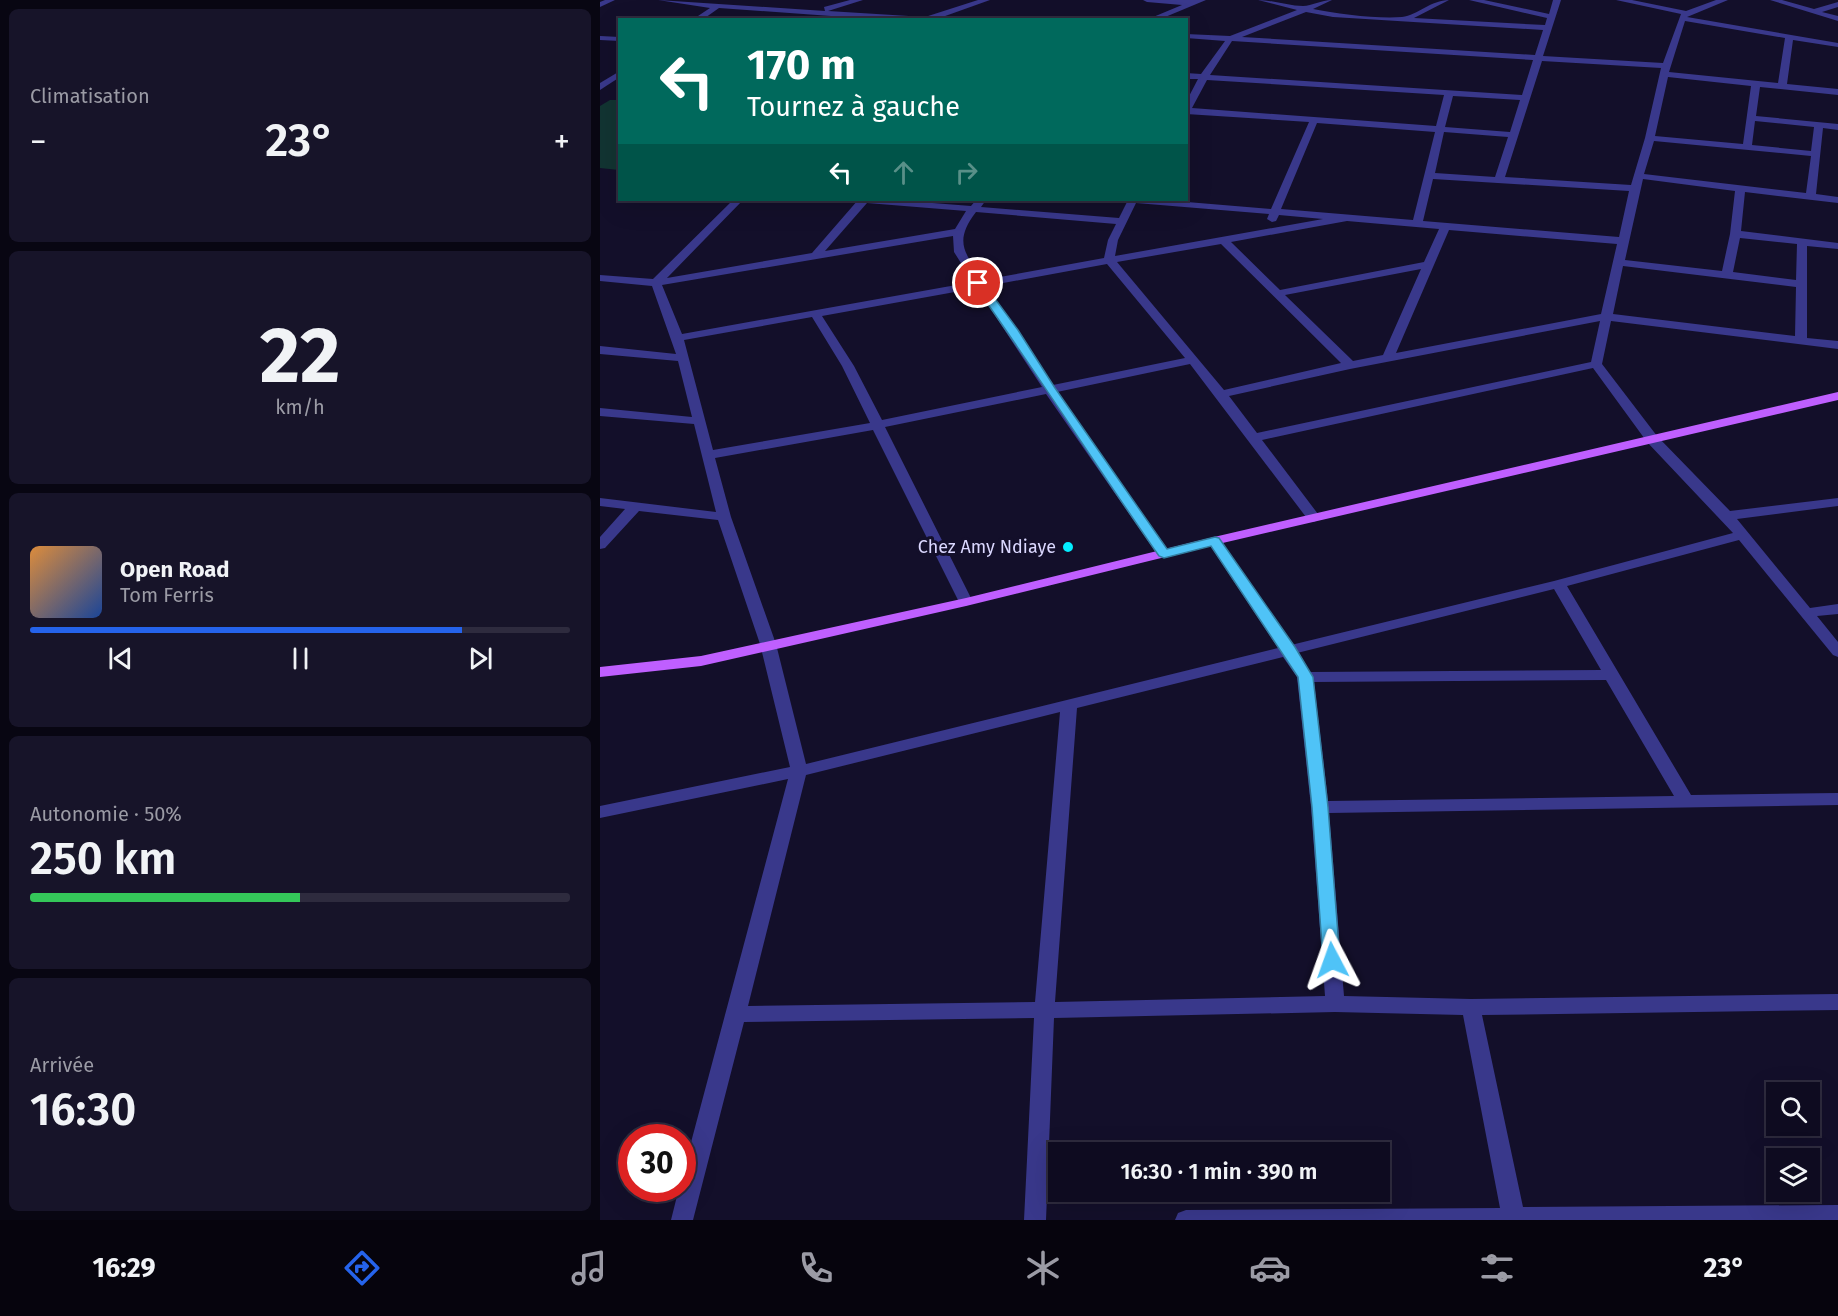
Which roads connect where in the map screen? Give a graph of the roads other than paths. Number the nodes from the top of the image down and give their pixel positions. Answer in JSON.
{"nodes":[{"id":1,"x":611,"y":0,"type":"edge"},
{"id":2,"x":662,"y":0,"type":"edge"},
{"id":3,"x":736,"y":0,"type":"edge"},
{"id":4,"x":859,"y":0,"type":"edge"},
{"id":5,"x":987,"y":0,"type":"edge"},
{"id":6,"x":1147,"y":0,"type":"edge"},
{"id":7,"x":1262,"y":0,"type":"edge"},
{"id":8,"x":1328,"y":0,"type":"edge"},
{"id":9,"x":1445,"y":0,"type":"edge"},
{"id":10,"x":1473,"y":0,"type":"edge"},
{"id":11,"x":1557,"y":0,"type":"edge"},
{"id":12,"x":1620,"y":0,"type":"edge"},
{"id":13,"x":1724,"y":0,"type":"edge"},
{"id":14,"x":1774,"y":0,"type":"edge"},
{"id":15,"x":1198,"y":2,"type":"edge"},
{"id":16,"x":1838,"y":4,"type":"edge"},
{"id":17,"x":600,"y":5,"type":"edge"},
{"id":18,"x":717,"y":6,"type":"junction"},
{"id":19,"x":1303,"y":10,"type":"junction"},
{"id":20,"x":816,"y":12,"type":"junction"},
{"id":21,"x":1814,"y":12,"type":"junction"},
{"id":22,"x":1684,"y":16,"type":"junction"},
{"id":23,"x":1552,"y":17,"type":"junction"},
{"id":24,"x":699,"y":18,"type":"edge"},
{"id":25,"x":911,"y":18,"type":"edge"},
{"id":26,"x":930,"y":18,"type":"edge"},
{"id":27,"x":1155,"y":18,"type":"edge"},
{"id":28,"x":1405,"y":18,"type":"junction"},
{"id":29,"x":1838,"y":19,"type":"edge"},
{"id":30,"x":1548,"y":28,"type":"junction"},
{"id":31,"x":1188,"y":36,"type":"edge"},
{"id":32,"x":1789,"y":36,"type":"junction"},
{"id":33,"x":600,"y":38,"type":"edge"},
{"id":34,"x":618,"y":39,"type":"edge"},
{"id":35,"x":1230,"y":39,"type":"junction"},
{"id":36,"x":1838,"y":45,"type":"edge"},
{"id":37,"x":1538,"y":58,"type":"junction"},
{"id":38,"x":1665,"y":70,"type":"junction"},
{"id":39,"x":600,"y":72,"type":"edge"},
{"id":40,"x":618,"y":74,"type":"edge"},
{"id":41,"x":618,"y":75,"type":"edge"},
{"id":42,"x":1188,"y":76,"type":"edge"},
{"id":43,"x":1204,"y":77,"type":"junction"},
{"id":44,"x":1756,"y":84,"type":"junction"},
{"id":45,"x":600,"y":87,"type":"edge"},
{"id":46,"x":1782,"y":87,"type":"junction"},
{"id":47,"x":1838,"y":92,"type":"edge"},
{"id":48,"x":1449,"y":93,"type":"junction"},
{"id":49,"x":1526,"y":98,"type":"junction"},
{"id":50,"x":1188,"y":108,"type":"edge"},
{"id":51,"x":1188,"y":110,"type":"edge"},
{"id":52,"x":1752,"y":118,"type":"junction"},
{"id":53,"x":1314,"y":120,"type":"junction"},
{"id":54,"x":1819,"y":124,"type":"junction"},
{"id":55,"x":1838,"y":127,"type":"edge"},
{"id":56,"x":1441,"y":130,"type":"junction"},
{"id":57,"x":1513,"y":135,"type":"junction"},
{"id":58,"x":1650,"y":138,"type":"junction"},
{"id":59,"x":1747,"y":147,"type":"junction"},
{"id":60,"x":1816,"y":154,"type":"junction"},
{"id":61,"x":1429,"y":176,"type":"junction"},
{"id":62,"x":1639,"y":176,"type":"junction"},
{"id":63,"x":1499,"y":180,"type":"junction"},
{"id":64,"x":1635,"y":188,"type":"junction"},
{"id":65,"x":1740,"y":188,"type":"junction"},
{"id":66,"x":1811,"y":197,"type":"junction"},
{"id":67,"x":1838,"y":200,"type":"edge"},
{"id":68,"x":737,"y":201,"type":"edge"},
{"id":69,"x":862,"y":201,"type":"edge"},
{"id":70,"x":874,"y":201,"type":"edge"},
{"id":71,"x":980,"y":201,"type":"edge"},
{"id":72,"x":1132,"y":201,"type":"edge"},
{"id":73,"x":1145,"y":201,"type":"edge"},
{"id":74,"x":973,"y":210,"type":"junction"},
{"id":75,"x":1276,"y":212,"type":"junction"},
{"id":76,"x":1346,"y":218,"type":"junction"},
{"id":77,"x":1121,"y":221,"type":"junction"},
{"id":78,"x":1417,"y":224,"type":"junction"},
{"id":79,"x":1445,"y":226,"type":"junction"},
{"id":80,"x":1268,"y":231,"type":"junction"},
{"id":81,"x":958,"y":232,"type":"junction"},
{"id":82,"x":1735,"y":234,"type":"junction"},
{"id":83,"x":1223,"y":240,"type":"junction"},
{"id":84,"x":1623,"y":241,"type":"junction"},
{"id":85,"x":1802,"y":242,"type":"junction"},
{"id":86,"x":1838,"y":246,"type":"edge"},
{"id":87,"x":816,"y":255,"type":"junction"},
{"id":88,"x":1109,"y":259,"type":"junction"},
{"id":89,"x":1618,"y":262,"type":"junction"},
{"id":90,"x":1429,"y":264,"type":"junction"},
{"id":91,"x":1727,"y":274,"type":"junction"},
{"id":92,"x":600,"y":279,"type":"edge"},
{"id":93,"x":656,"y":283,"type":"junction"},
{"id":94,"x":978,"y":283,"type":"junction"},
{"id":95,"x":1802,"y":284,"type":"junction"},
{"id":96,"x":1279,"y":293,"type":"junction"},
{"id":97,"x":815,"y":313,"type":"junction"},
{"id":98,"x":1605,"y":316,"type":"junction"},
{"id":99,"x":678,"y":338,"type":"junction"},
{"id":100,"x":1801,"y":340,"type":"junction"},
{"id":101,"x":1838,"y":345,"type":"edge"},
{"id":102,"x":600,"y":350,"type":"edge"},
{"id":103,"x":683,"y":358,"type":"junction"},
{"id":104,"x":1388,"y":358,"type":"junction"},
{"id":105,"x":1192,"y":360,"type":"junction"},
{"id":106,"x":1596,"y":363,"type":"junction"},
{"id":107,"x":1350,"y":365,"type":"junction"},
{"id":108,"x":1049,"y":389,"type":"junction"},
{"id":109,"x":1221,"y":394,"type":"junction"},
{"id":110,"x":1838,"y":396,"type":"edge"},
{"id":111,"x":600,"y":412,"type":"edge"},
{"id":112,"x":698,"y":421,"type":"junction"},
{"id":113,"x":878,"y":425,"type":"junction"},
{"id":114,"x":1252,"y":438,"type":"junction"},
{"id":115,"x":1652,"y":439,"type":"junction"},
{"id":116,"x":709,"y":455,"type":"junction"},
{"id":117,"x":600,"y":502,"type":"edge"},
{"id":118,"x":1838,"y":502,"type":"edge"},
{"id":119,"x":635,"y":507,"type":"junction"},
{"id":120,"x":1727,"y":516,"type":"junction"},
{"id":121,"x":724,"y":517,"type":"junction"},
{"id":122,"x":1314,"y":518,"type":"junction"},
{"id":123,"x":1742,"y":535,"type":"junction"},
{"id":124,"x":1215,"y":541,"type":"junction"},
{"id":125,"x":600,"y":545,"type":"edge"},
{"id":126,"x":1164,"y":554,"type":"junction"},
{"id":127,"x":1558,"y":584,"type":"junction"},
{"id":128,"x":966,"y":602,"type":"junction"},
{"id":129,"x":1838,"y":609,"type":"edge"},
{"id":130,"x":1806,"y":613,"type":"junction"},
{"id":131,"x":768,"y":644,"type":"junction"},
{"id":132,"x":1290,"y":650,"type":"junction"},
{"id":133,"x":1838,"y":652,"type":"edge"},
{"id":134,"x":600,"y":672,"type":"edge"},
{"id":135,"x":1611,"y":675,"type":"junction"},
{"id":136,"x":1305,"y":677,"type":"junction"},
{"id":137,"x":1069,"y":705,"type":"junction"},
{"id":138,"x":799,"y":771,"type":"junction"},
{"id":139,"x":1838,"y":799,"type":"edge"},
{"id":140,"x":1686,"y":802,"type":"junction"},
{"id":141,"x":1320,"y":807,"type":"junction"},
{"id":142,"x":600,"y":812,"type":"edge"},
{"id":143,"x":1838,"y":1002,"type":"edge"},
{"id":144,"x":1335,"y":1004,"type":"junction"},
{"id":145,"x":1471,"y":1007,"type":"junction"},
{"id":146,"x":1044,"y":1011,"type":"junction"},
{"id":147,"x":737,"y":1014,"type":"junction"},
{"id":148,"x":1838,"y":1215,"type":"edge"},
{"id":149,"x":1514,"y":1218,"type":"edge"},
{"id":150,"x":682,"y":1220,"type":"edge"},
{"id":151,"x":1035,"y":1220,"type":"edge"},
{"id":152,"x":1186,"y":1220,"type":"edge"}],
"edges":[{"from":1,"to":17,"type":"street"},
{"from":2,"to":18,"type":"street"},
{"from":3,"to":18,"type":"street"},
{"from":4,"to":20,"type":"street"},
{"from":5,"to":26,"type":"street"},
{"from":6,"to":15,"type":"street"},
{"from":7,"to":19,"type":"street"},
{"from":8,"to":19,"type":"street"},
{"from":9,"to":28,"type":"street"},
{"from":10,"to":23,"type":"street"},
{"from":11,"to":23,"type":"street"},
{"from":12,"to":22,"type":"street"},
{"from":13,"to":22,"type":"street"},
{"from":14,"to":21,"type":"street"},
{"from":15,"to":27,"type":"street"},
{"from":16,"to":21,"type":"street"},
{"from":18,"to":20,"type":"street"},
{"from":18,"to":24,"type":"street"},
{"from":19,"to":28,"type":"street"},
{"from":19,"to":35,"type":"street"},
{"from":20,"to":25,"type":"street"},
{"from":21,"to":29,"type":"street"},
{"from":22,"to":32,"type":"street"},
{"from":22,"to":38,"type":"street"},
{"from":23,"to":30,"type":"street"},
{"from":28,"to":30,"type":"street"},
{"from":30,"to":37,"type":"street"},
{"from":31,"to":35,"type":"street"},
{"from":32,"to":36,"type":"street"},
{"from":32,"to":46,"type":"street"},
{"from":33,"to":34,"type":"street"},
{"from":35,"to":37,"type":"street"},
{"from":35,"to":43,"type":"street"},
{"from":37,"to":38,"type":"street"},
{"from":37,"to":49,"type":"street"},
{"from":38,"to":44,"type":"street"},
{"from":38,"to":58,"type":"street"},
{"from":39,"to":40,"type":"street"},
{"from":41,"to":45,"type":"street"},
{"from":42,"to":43,"type":"street"},
{"from":43,"to":48,"type":"street"},
{"from":43,"to":50,"type":"street"},
{"from":44,"to":46,"type":"street"},
{"from":44,"to":52,"type":"street"},
{"from":46,"to":47,"type":"street"},
{"from":48,"to":49,"type":"street"},
{"from":48,"to":56,"type":"street"},
{"from":49,"to":57,"type":"street"},
{"from":51,"to":53,"type":"street"},
{"from":52,"to":54,"type":"street"},
{"from":52,"to":59,"type":"street"},
{"from":53,"to":56,"type":"street"},
{"from":53,"to":75,"type":"street"},
{"from":54,"to":55,"type":"street"},
{"from":54,"to":60,"type":"street"},
{"from":56,"to":57,"type":"street"},
{"from":56,"to":61,"type":"street"},
{"from":57,"to":63,"type":"street"},
{"from":58,"to":59,"type":"street"},
{"from":58,"to":62,"type":"street"},
{"from":59,"to":60,"type":"street"},
{"from":60,"to":66,"type":"street"},
{"from":61,"to":63,"type":"street"},
{"from":61,"to":78,"type":"street"},
{"from":62,"to":64,"type":"street"},
{"from":62,"to":65,"type":"street"},
{"from":63,"to":64,"type":"street"},
{"from":64,"to":84,"type":"street"},
{"from":65,"to":66,"type":"street"},
{"from":65,"to":82,"type":"street"},
{"from":66,"to":67,"type":"street"},
{"from":68,"to":93,"type":"street"},
{"from":69,"to":87,"type":"street"},
{"from":70,"to":74,"type":"street"},
{"from":71,"to":74,"type":"street"},
{"from":72,"to":77,"type":"street"},
{"from":73,"to":75,"type":"street"},
{"from":74,"to":77,"type":"street"},
{"from":74,"to":81,"type":"street"},
{"from":75,"to":76,"type":"street"},
{"from":75,"to":80,"type":"street"},
{"from":76,"to":78,"type":"street"},
{"from":76,"to":80,"type":"street"},
{"from":77,"to":88,"type":"street"},
{"from":78,"to":79,"type":"street"},
{"from":79,"to":84,"type":"street"},
{"from":79,"to":90,"type":"street"},
{"from":80,"to":83,"type":"street"},
{"from":81,"to":87,"type":"street"},
{"from":81,"to":94,"type":"street"},
{"from":82,"to":85,"type":"street"},
{"from":82,"to":91,"type":"street"},
{"from":83,"to":88,"type":"street"},
{"from":83,"to":96,"type":"street"},
{"from":84,"to":89,"type":"street"},
{"from":85,"to":86,"type":"street"},
{"from":85,"to":95,"type":"street"},
{"from":87,"to":93,"type":"street"},
{"from":88,"to":94,"type":"street"},
{"from":88,"to":105,"type":"street"},
{"from":89,"to":91,"type":"street"},
{"from":89,"to":98,"type":"street"},
{"from":90,"to":96,"type":"street"},
{"from":90,"to":104,"type":"street"},
{"from":91,"to":95,"type":"street"},
{"from":92,"to":93,"type":"street"},
{"from":93,"to":99,"type":"street"},
{"from":94,"to":97,"type":"street"},
{"from":94,"to":108,"type":"street"},
{"from":95,"to":100,"type":"street"},
{"from":96,"to":107,"type":"street"},
{"from":97,"to":99,"type":"street"},
{"from":97,"to":113,"type":"street"},
{"from":98,"to":100,"type":"street"},
{"from":98,"to":104,"type":"street"},
{"from":98,"to":106,"type":"street"},
{"from":99,"to":103,"type":"street"},
{"from":100,"to":101,"type":"street"},
{"from":102,"to":103,"type":"street"},
{"from":103,"to":112,"type":"street"},
{"from":104,"to":107,"type":"street"},
{"from":105,"to":108,"type":"street"},
{"from":105,"to":109,"type":"street"},
{"from":106,"to":114,"type":"street"},
{"from":106,"to":115,"type":"street"},
{"from":107,"to":109,"type":"street"},
{"from":108,"to":113,"type":"street"},
{"from":108,"to":126,"type":"street"},
{"from":109,"to":114,"type":"street"},
{"from":110,"to":115,"type":"main road"},
{"from":111,"to":112,"type":"street"},
{"from":112,"to":116,"type":"street"},
{"from":113,"to":116,"type":"street"},
{"from":113,"to":128,"type":"street"},
{"from":114,"to":122,"type":"street"},
{"from":115,"to":120,"type":"street"},
{"from":115,"to":122,"type":"main road"},
{"from":116,"to":121,"type":"street"},
{"from":117,"to":119,"type":"street"},
{"from":118,"to":120,"type":"street"},
{"from":119,"to":121,"type":"street"},
{"from":119,"to":125,"type":"street"},
{"from":120,"to":123,"type":"street"},
{"from":121,"to":131,"type":"street"},
{"from":122,"to":124,"type":"main road"},
{"from":123,"to":127,"type":"street"},
{"from":123,"to":130,"type":"street"},
{"from":124,"to":126,"type":"main road"},
{"from":124,"to":132,"type":"street"},
{"from":126,"to":128,"type":"main road"},
{"from":127,"to":132,"type":"street"},
{"from":127,"to":135,"type":"street"},
{"from":128,"to":131,"type":"main road"},
{"from":129,"to":130,"type":"street"},
{"from":130,"to":133,"type":"street"},
{"from":131,"to":134,"type":"main road"},
{"from":131,"to":138,"type":"street"},
{"from":132,"to":136,"type":"street"},
{"from":132,"to":137,"type":"street"},
{"from":135,"to":136,"type":"street"},
{"from":135,"to":140,"type":"street"},
{"from":136,"to":141,"type":"street"},
{"from":137,"to":138,"type":"street"},
{"from":137,"to":146,"type":"street"},
{"from":138,"to":142,"type":"street"},
{"from":138,"to":147,"type":"street"},
{"from":139,"to":140,"type":"street"},
{"from":140,"to":141,"type":"street"},
{"from":141,"to":144,"type":"street"},
{"from":143,"to":145,"type":"street"},
{"from":144,"to":145,"type":"street"},
{"from":144,"to":146,"type":"street"},
{"from":145,"to":149,"type":"street"},
{"from":146,"to":147,"type":"street"},
{"from":146,"to":151,"type":"street"},
{"from":147,"to":150,"type":"street"},
{"from":148,"to":149,"type":"street"},
{"from":149,"to":152,"type":"street"}]}
